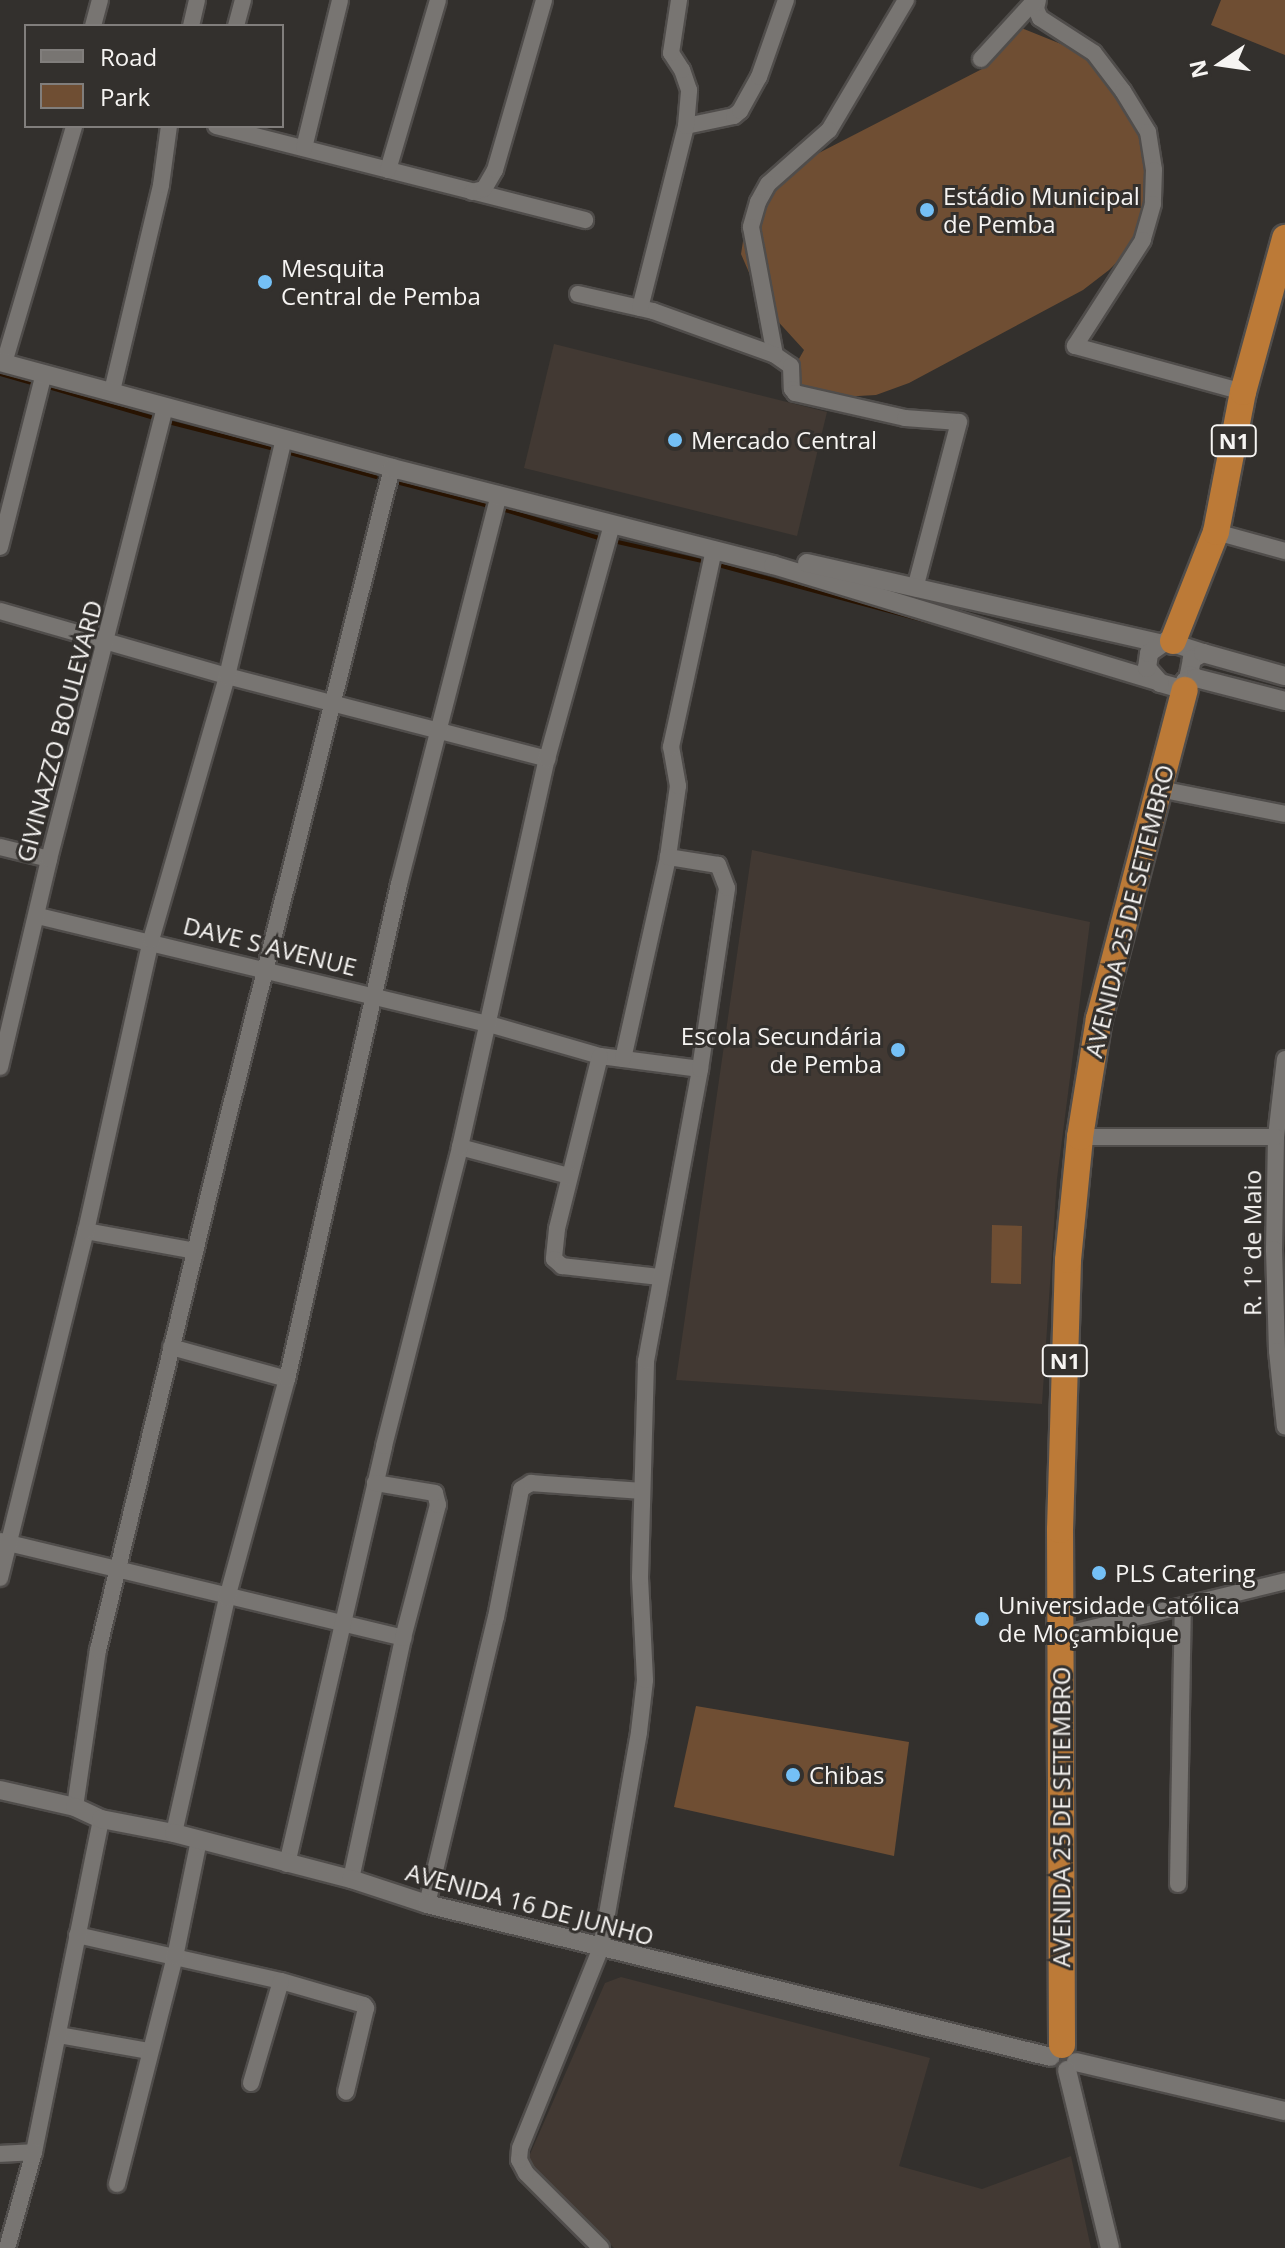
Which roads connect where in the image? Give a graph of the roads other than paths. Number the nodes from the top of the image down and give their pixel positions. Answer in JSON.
{"nodes":[{"id":1,"x":100,"y":0,"type":"edge"},
{"id":2,"x":197,"y":0,"type":"edge"},
{"id":3,"x":243,"y":0,"type":"edge"},
{"id":4,"x":340,"y":0,"type":"edge"},
{"id":5,"x":438,"y":0,"type":"edge"},
{"id":6,"x":544,"y":0,"type":"edge"},
{"id":7,"x":679,"y":0,"type":"edge"},
{"id":8,"x":786,"y":0,"type":"edge"},
{"id":9,"x":906,"y":0,"type":"edge"},
{"id":10,"x":1036,"y":0,"type":"edge"},
{"id":11,"x":94,"y":24,"type":"edge"},
{"id":12,"x":191,"y":24,"type":"edge"},
{"id":13,"x":237,"y":24,"type":"edge"},
{"id":14,"x":981,"y":59,"type":"dead end"},
{"id":15,"x":686,"y":126,"type":"junction"},
{"id":16,"x":73,"y":128,"type":"edge"},
{"id":17,"x":169,"y":128,"type":"edge"},
{"id":18,"x":224,"y":128,"type":"edge"},
{"id":19,"x":304,"y":148,"type":"junction"},
{"id":20,"x":388,"y":170,"type":"junction"},
{"id":21,"x":472,"y":192,"type":"junction"},
{"id":22,"x":585,"y":220,"type":"dead end"},
{"id":23,"x":1285,"y":238,"type":"edge"},
{"id":24,"x":578,"y":294,"type":"dead end"},
{"id":25,"x":640,"y":308,"type":"junction"},
{"id":26,"x":775,"y":355,"type":"junction"},
{"id":27,"x":2,"y":362,"type":"edge"},
{"id":28,"x":44,"y":373,"type":"junction"},
{"id":29,"x":112,"y":391,"type":"junction"},
{"id":30,"x":1243,"y":392,"type":"junction"},
{"id":31,"x":165,"y":407,"type":"junction"},
{"id":32,"x":284,"y":439,"type":"junction"},
{"id":33,"x":392,"y":468,"type":"junction"},
{"id":34,"x":499,"y":495,"type":"junction"},
{"id":35,"x":612,"y":525,"type":"junction"},
{"id":36,"x":1216,"y":532,"type":"junction"},
{"id":37,"x":0,"y":547,"type":"edge"},
{"id":38,"x":714,"y":550,"type":"junction"},
{"id":39,"x":1285,"y":551,"type":"edge"},
{"id":40,"x":773,"y":565,"type":"junction"},
{"id":41,"x":915,"y":588,"type":"junction"},
{"id":42,"x":973,"y":603,"type":"junction"},
{"id":43,"x":0,"y":611,"type":"edge"},
{"id":44,"x":967,"y":621,"type":"junction"},
{"id":45,"x":1166,"y":642,"type":"junction"},
{"id":46,"x":107,"y":643,"type":"junction"},
{"id":47,"x":1203,"y":653,"type":"junction"},
{"id":48,"x":227,"y":676,"type":"junction"},
{"id":49,"x":1285,"y":676,"type":"edge"},
{"id":50,"x":1155,"y":680,"type":"junction"},
{"id":51,"x":1190,"y":684,"type":"junction"},
{"id":52,"x":1285,"y":701,"type":"edge"},
{"id":53,"x":332,"y":703,"type":"junction"},
{"id":54,"x":440,"y":731,"type":"junction"},
{"id":55,"x":547,"y":759,"type":"junction"},
{"id":56,"x":1159,"y":789,"type":"junction"},
{"id":57,"x":1285,"y":814,"type":"edge"},
{"id":58,"x":0,"y":847,"type":"edge"},
{"id":59,"x":668,"y":857,"type":"junction"},
{"id":60,"x":49,"y":859,"type":"junction"},
{"id":61,"x":38,"y":916,"type":"junction"},
{"id":62,"x":151,"y":940,"type":"junction"},
{"id":63,"x":265,"y":971,"type":"junction"},
{"id":64,"x":372,"y":996,"type":"junction"},
{"id":65,"x":489,"y":1024,"type":"junction"},
{"id":66,"x":600,"y":1056,"type":"junction"},
{"id":67,"x":623,"y":1059,"type":"junction"},
{"id":68,"x":1285,"y":1059,"type":"edge"},
{"id":69,"x":0,"y":1067,"type":"edge"},
{"id":70,"x":700,"y":1069,"type":"junction"},
{"id":71,"x":1080,"y":1137,"type":"junction"},
{"id":72,"x":1276,"y":1137,"type":"junction"},
{"id":73,"x":460,"y":1147,"type":"junction"},
{"id":74,"x":569,"y":1176,"type":"junction"},
{"id":75,"x":86,"y":1231,"type":"junction"},
{"id":76,"x":195,"y":1251,"type":"junction"},
{"id":77,"x":660,"y":1277,"type":"junction"},
{"id":78,"x":171,"y":1347,"type":"junction"},
{"id":79,"x":1281,"y":1350,"type":"edge"},
{"id":80,"x":287,"y":1379,"type":"junction"},
{"id":81,"x":1285,"y":1425,"type":"edge"},
{"id":82,"x":375,"y":1483,"type":"junction"},
{"id":83,"x":642,"y":1491,"type":"junction"},
{"id":84,"x":4,"y":1542,"type":"edge"},
{"id":85,"x":119,"y":1569,"type":"junction"},
{"id":86,"x":0,"y":1578,"type":"edge"},
{"id":87,"x":1285,"y":1581,"type":"edge"},
{"id":88,"x":227,"y":1598,"type":"junction"},
{"id":89,"x":1183,"y":1607,"type":"junction"},
{"id":90,"x":342,"y":1625,"type":"junction"},
{"id":91,"x":1060,"y":1636,"type":"junction"},
{"id":92,"x":403,"y":1638,"type":"junction"},
{"id":93,"x":0,"y":1790,"type":"edge"},
{"id":94,"x":75,"y":1807,"type":"junction"},
{"id":95,"x":101,"y":1819,"type":"junction"},
{"id":96,"x":174,"y":1833,"type":"junction"},
{"id":97,"x":199,"y":1840,"type":"junction"},
{"id":98,"x":287,"y":1864,"type":"junction"},
{"id":99,"x":351,"y":1879,"type":"junction"},
{"id":100,"x":1178,"y":1884,"type":"dead end"},
{"id":101,"x":427,"y":1904,"type":"junction"},
{"id":102,"x":77,"y":1935,"type":"junction"},
{"id":103,"x":601,"y":1948,"type":"junction"},
{"id":104,"x":175,"y":1957,"type":"junction"},
{"id":105,"x":281,"y":1981,"type":"junction"},
{"id":106,"x":59,"y":2035,"type":"junction"},
{"id":107,"x":149,"y":2051,"type":"junction"},
{"id":108,"x":1064,"y":2059,"type":"junction"},
{"id":109,"x":251,"y":2083,"type":"dead end"},
{"id":110,"x":346,"y":2092,"type":"dead end"},
{"id":111,"x":1285,"y":2111,"type":"edge"},
{"id":112,"x":34,"y":2152,"type":"junction"},
{"id":113,"x":0,"y":2154,"type":"edge"},
{"id":114,"x":117,"y":2184,"type":"dead end"},
{"id":115,"x":7,"y":2248,"type":"edge"},
{"id":116,"x":601,"y":2248,"type":"edge"},
{"id":117,"x":1110,"y":2248,"type":"edge"}],
"edges":[{"from":1,"to":11,"type":"street"},
{"from":2,"to":12,"type":"street"},
{"from":3,"to":13,"type":"street"},
{"from":4,"to":19,"type":"street"},
{"from":5,"to":20,"type":"street"},
{"from":6,"to":21,"type":"street"},
{"from":7,"to":15,"type":"street"},
{"from":8,"to":15,"type":"street"},
{"from":9,"to":26,"type":"street"},
{"from":10,"to":14,"type":"street"},
{"from":10,"to":30,"type":"street"},
{"from":15,"to":25,"type":"street"},
{"from":16,"to":27,"type":"street"},
{"from":17,"to":29,"type":"street"},
{"from":18,"to":19,"type":"street"},
{"from":19,"to":20,"type":"street"},
{"from":20,"to":21,"type":"street"},
{"from":21,"to":22,"type":"street"},
{"from":23,"to":30,"type":"highway","number":"N1"},
{"from":24,"to":25,"type":"street"},
{"from":25,"to":26,"type":"street"},
{"from":26,"to":41,"type":"street"},
{"from":27,"to":28,"type":"street"},
{"from":28,"to":29,"type":"street"},
{"from":28,"to":37,"type":"street"},
{"from":29,"to":31,"type":"street"},
{"from":30,"to":36,"type":"highway","number":"N1"},
{"from":31,"to":32,"type":"street"},
{"from":31,"to":46,"type":"street","name":"GIVINAZZO BOULEVARD"},
{"from":32,"to":33,"type":"street"},
{"from":32,"to":48,"type":"street"},
{"from":33,"to":34,"type":"street"},
{"from":33,"to":53,"type":"street"},
{"from":34,"to":35,"type":"street"},
{"from":34,"to":54,"type":"street"},
{"from":35,"to":38,"type":"street"},
{"from":35,"to":55,"type":"street"},
{"from":36,"to":39,"type":"street"},
{"from":36,"to":45,"type":"highway","number":"N1"},
{"from":38,"to":40,"type":"street"},
{"from":38,"to":59,"type":"street"},
{"from":40,"to":41,"type":"street"},
{"from":40,"to":44,"type":"street"},
{"from":41,"to":42,"type":"street"},
{"from":42,"to":44,"type":"street"},
{"from":42,"to":45,"type":"street"},
{"from":43,"to":46,"type":"street"},
{"from":44,"to":50,"type":"street"},
{"from":45,"to":47,"type":"street"},
{"from":45,"to":50,"type":"street"},
{"from":46,"to":48,"type":"street"},
{"from":46,"to":60,"type":"street","name":"GIVINAZZO BOULEVARD"},
{"from":47,"to":49,"type":"street"},
{"from":47,"to":51,"type":"street"},
{"from":48,"to":53,"type":"street"},
{"from":48,"to":62,"type":"street"},
{"from":50,"to":51,"type":"street"},
{"from":51,"to":52,"type":"street"},
{"from":51,"to":56,"type":"highway","name":"AVENIDA 25 DE SETEMBRO","number":"N1"},
{"from":53,"to":54,"type":"street"},
{"from":53,"to":63,"type":"street"},
{"from":54,"to":55,"type":"street"},
{"from":54,"to":64,"type":"street"},
{"from":55,"to":65,"type":"street"},
{"from":56,"to":57,"type":"street"},
{"from":56,"to":71,"type":"highway","name":"AVENIDA 25 DE SETEMBRO","number":"N1"},
{"from":58,"to":60,"type":"street"},
{"from":59,"to":67,"type":"street"},
{"from":59,"to":70,"type":"street"},
{"from":60,"to":61,"type":"street","name":"GIVINAZZO BOULEVARD"},
{"from":61,"to":62,"type":"street","name":"DAVE S AVENUE"},
{"from":61,"to":69,"type":"street","name":"GIVINAZZO BOULEVARD"},
{"from":62,"to":63,"type":"street","name":"DAVE S AVENUE"},
{"from":62,"to":75,"type":"street"},
{"from":63,"to":64,"type":"street","name":"DAVE S AVENUE"},
{"from":63,"to":76,"type":"street"},
{"from":64,"to":65,"type":"street","name":"DAVE S AVENUE"},
{"from":64,"to":80,"type":"street"},
{"from":65,"to":66,"type":"street","name":"DAVE S AVENUE"},
{"from":65,"to":73,"type":"street"},
{"from":66,"to":67,"type":"street","name":"DAVE S AVENUE"},
{"from":66,"to":74,"type":"street"},
{"from":67,"to":70,"type":"street","name":"DAVE S AVENUE"},
{"from":68,"to":72,"type":"street","name":"R. 1º de Maio"},
{"from":70,"to":77,"type":"street"},
{"from":71,"to":72,"type":"street"},
{"from":71,"to":91,"type":"highway","name":"AVENIDA 25 DE SETEMBRO","number":"N1"},
{"from":72,"to":79,"type":"street","name":"R. 1º de Maio"},
{"from":73,"to":74,"type":"street"},
{"from":73,"to":82,"type":"street"},
{"from":74,"to":77,"type":"street"},
{"from":75,"to":76,"type":"street"},
{"from":75,"to":84,"type":"street"},
{"from":76,"to":78,"type":"street"},
{"from":77,"to":83,"type":"street"},
{"from":78,"to":80,"type":"street"},
{"from":78,"to":85,"type":"street"},
{"from":79,"to":81,"type":"street","name":"R. 1º de Maio"},
{"from":80,"to":88,"type":"street"},
{"from":82,"to":90,"type":"street"},
{"from":82,"to":92,"type":"street"},
{"from":83,"to":101,"type":"street"},
{"from":83,"to":103,"type":"street"},
{"from":84,"to":85,"type":"street"},
{"from":84,"to":86,"type":"street"},
{"from":85,"to":88,"type":"street"},
{"from":85,"to":94,"type":"street"},
{"from":87,"to":89,"type":"street"},
{"from":88,"to":90,"type":"street"},
{"from":88,"to":96,"type":"street"},
{"from":89,"to":91,"type":"street"},
{"from":89,"to":100,"type":"street"},
{"from":90,"to":92,"type":"street"},
{"from":90,"to":98,"type":"street"},
{"from":91,"to":108,"type":"highway","name":"AVENIDA 25 DE SETEMBRO","number":"N1"},
{"from":92,"to":99,"type":"street"},
{"from":93,"to":94,"type":"street","name":"AVENIDA 16 DE JUNHO"},
{"from":94,"to":95,"type":"street","name":"AVENIDA 16 DE JUNHO"},
{"from":95,"to":96,"type":"street","name":"AVENIDA 16 DE JUNHO"},
{"from":95,"to":102,"type":"street"},
{"from":96,"to":97,"type":"street","name":"AVENIDA 16 DE JUNHO"},
{"from":97,"to":98,"type":"street","name":"AVENIDA 16 DE JUNHO"},
{"from":97,"to":104,"type":"street"},
{"from":98,"to":99,"type":"street","name":"AVENIDA 16 DE JUNHO"},
{"from":99,"to":101,"type":"street","name":"AVENIDA 16 DE JUNHO"},
{"from":101,"to":103,"type":"street","name":"AVENIDA 16 DE JUNHO"},
{"from":102,"to":104,"type":"street"},
{"from":102,"to":106,"type":"street"},
{"from":103,"to":108,"type":"street","name":"AVENIDA 16 DE JUNHO"},
{"from":103,"to":116,"type":"street"},
{"from":104,"to":105,"type":"street"},
{"from":104,"to":107,"type":"street"},
{"from":105,"to":109,"type":"street"},
{"from":105,"to":110,"type":"street"},
{"from":106,"to":107,"type":"street"},
{"from":106,"to":112,"type":"street"},
{"from":107,"to":114,"type":"street"},
{"from":108,"to":111,"type":"street","name":"AVENIDA 16 DE JUNHO"},
{"from":108,"to":117,"type":"street","name":"AVENIDA 25 DE SETEMBRO","number":"N1"},
{"from":112,"to":113,"type":"street"},
{"from":112,"to":115,"type":"street"}]}
